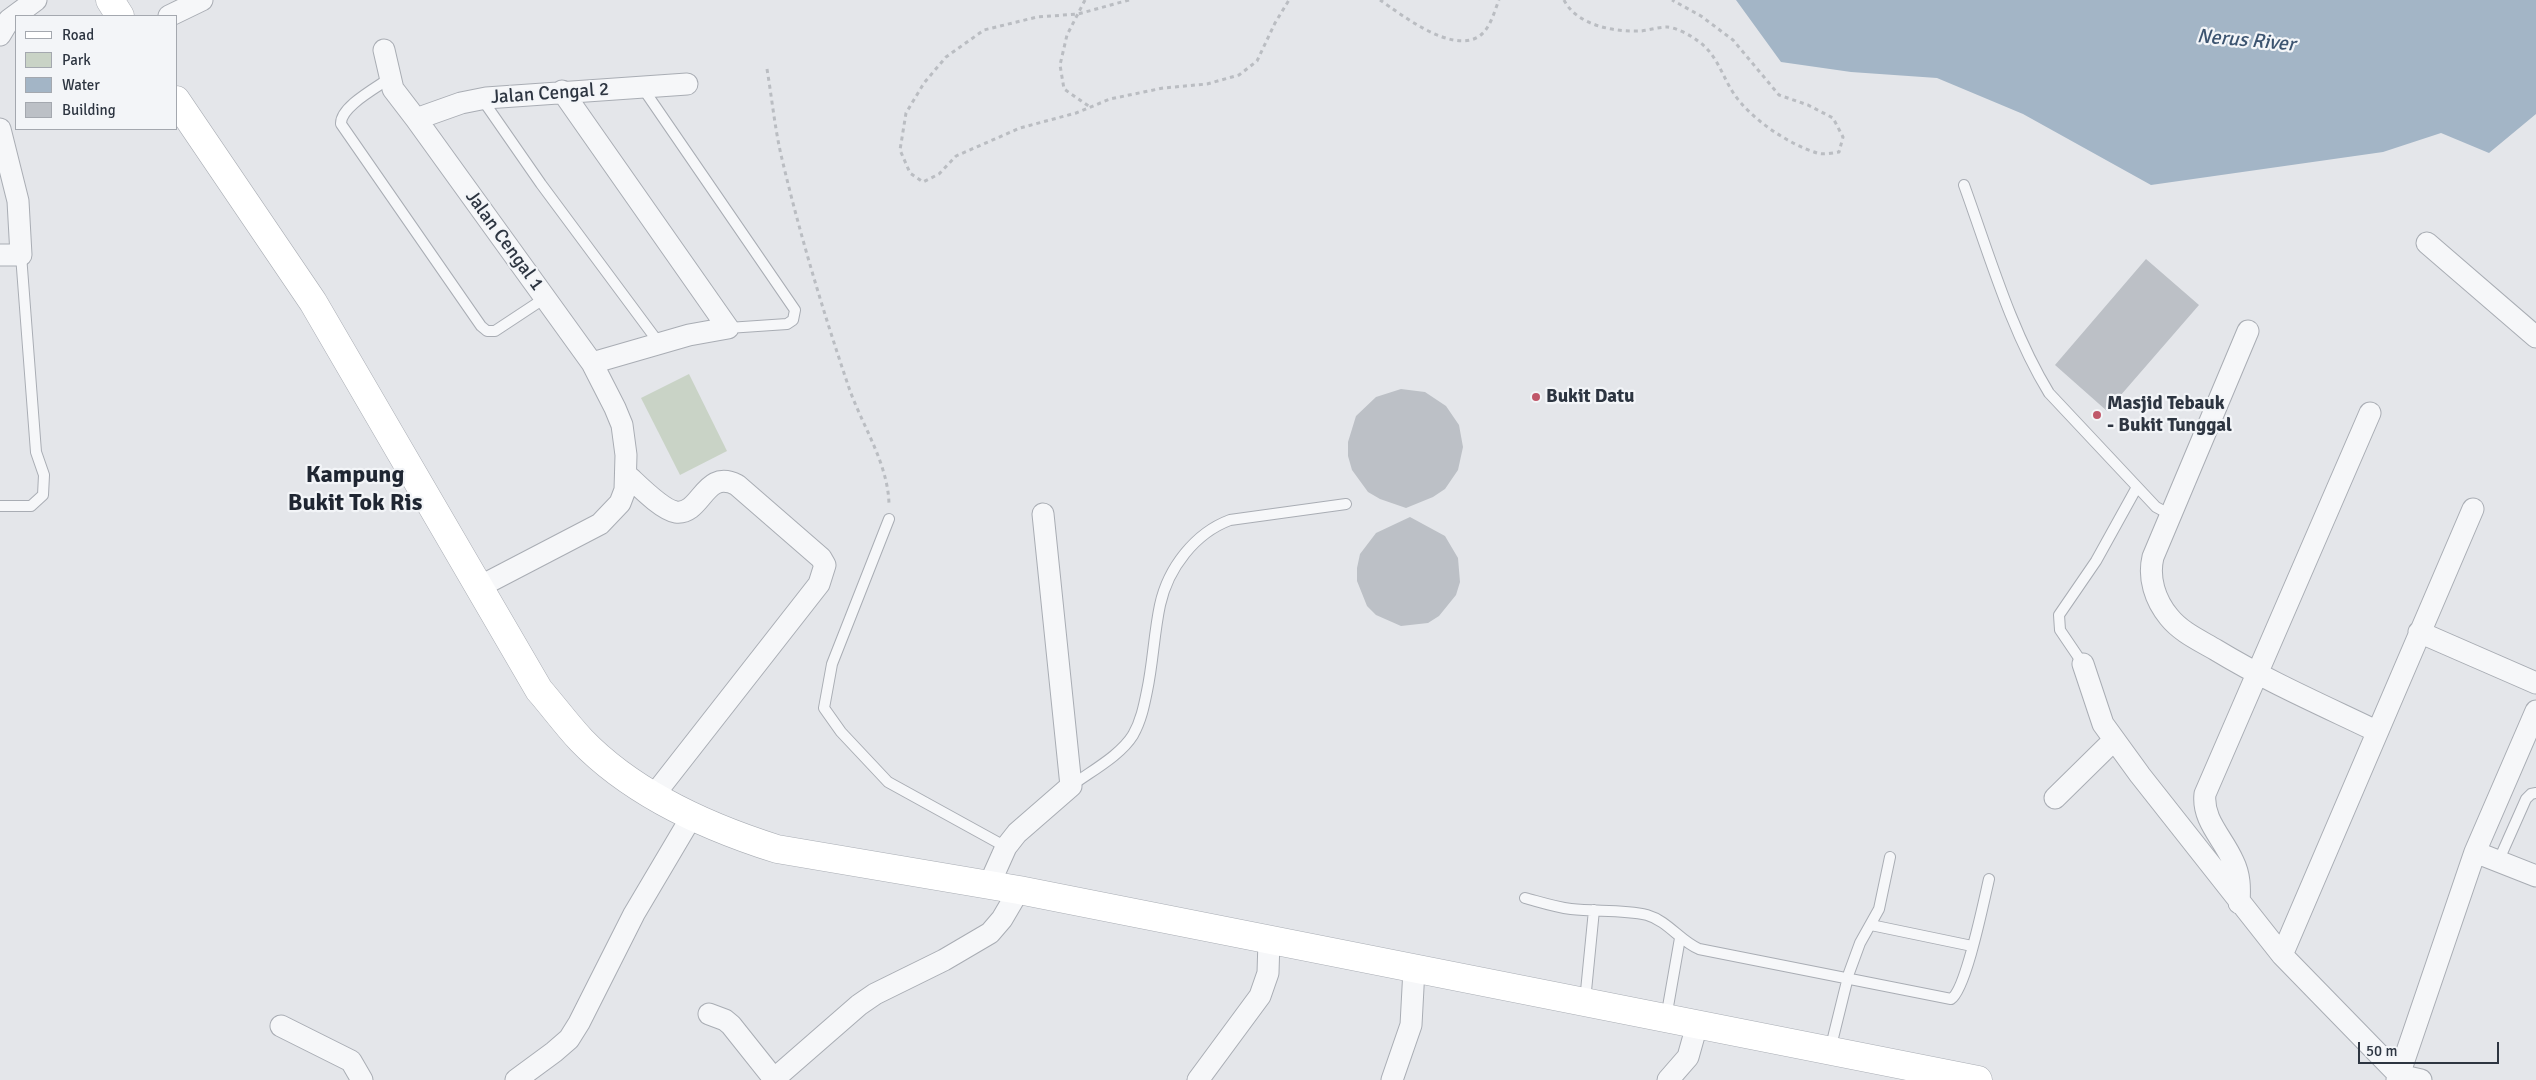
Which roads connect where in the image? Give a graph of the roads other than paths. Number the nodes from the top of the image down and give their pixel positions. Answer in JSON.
{"nodes":[{"id":1,"x":36,"y":0,"type":"edge"},
{"id":2,"x":110,"y":0,"type":"edge"},
{"id":3,"x":202,"y":0,"type":"edge"},
{"id":4,"x":16,"y":15,"type":"edge"},
{"id":5,"x":119,"y":15,"type":"edge"},
{"id":6,"x":171,"y":15,"type":"edge"},
{"id":7,"x":15,"y":16,"type":"edge"},
{"id":8,"x":0,"y":35,"type":"edge"},
{"id":9,"x":384,"y":50,"type":"dead end"},
{"id":10,"x":390,"y":78,"type":"junction"},
{"id":11,"x":687,"y":84,"type":"dead end"},
{"id":12,"x":642,"y":87,"type":"junction"},
{"id":13,"x":562,"y":92,"type":"junction"},
{"id":14,"x":482,"y":99,"type":"junction"},
{"id":15,"x":178,"y":103,"type":"edge"},
{"id":16,"x":416,"y":119,"type":"junction"},
{"id":17,"x":0,"y":129,"type":"edge"},
{"id":18,"x":1964,"y":185,"type":"dead end"},
{"id":19,"x":2427,"y":243,"type":"dead end"},
{"id":20,"x":10,"y":255,"type":"edge"},
{"id":21,"x":545,"y":298,"type":"junction"},
{"id":22,"x":728,"y":328,"type":"junction"},
{"id":23,"x":2248,"y":331,"type":"dead end"},
{"id":24,"x":2536,"y":338,"type":"edge"},
{"id":25,"x":659,"y":343,"type":"junction"},
{"id":26,"x":592,"y":362,"type":"junction"},
{"id":27,"x":2370,"y":413,"type":"dead end"},
{"id":28,"x":627,"y":475,"type":"junction"},
{"id":29,"x":2137,"y":487,"type":"junction"},
{"id":30,"x":1346,"y":504,"type":"dead end"},
{"id":31,"x":0,"y":506,"type":"edge"},
{"id":32,"x":2472,"y":509,"type":"dead end"},
{"id":33,"x":1042,"y":514,"type":"dead end"},
{"id":34,"x":2171,"y":515,"type":"junction"},
{"id":35,"x":889,"y":519,"type":"road end"},
{"id":36,"x":479,"y":586,"type":"junction"},
{"id":37,"x":2419,"y":632,"type":"junction"},
{"id":38,"x":2083,"y":664,"type":"joint"},
{"id":39,"x":2255,"y":674,"type":"junction"},
{"id":40,"x":2536,"y":683,"type":"edge"},
{"id":41,"x":2536,"y":711,"type":"edge"},
{"id":42,"x":2376,"y":731,"type":"junction"},
{"id":43,"x":2114,"y":740,"type":"junction"},
{"id":44,"x":1072,"y":786,"type":"junction"},
{"id":45,"x":2536,"y":794,"type":"edge"},
{"id":46,"x":654,"y":795,"type":"junction"},
{"id":47,"x":2055,"y":798,"type":"dead end"},
{"id":48,"x":692,"y":816,"type":"junction"},
{"id":49,"x":1006,"y":847,"type":"junction"},
{"id":50,"x":2475,"y":852,"type":"junction"},
{"id":51,"x":1890,"y":857,"type":"dead end"},
{"id":52,"x":2498,"y":862,"type":"junction"},
{"id":53,"x":2536,"y":876,"type":"edge"},
{"id":54,"x":1989,"y":879,"type":"dead end"},
{"id":55,"x":989,"y":885,"type":"junction"},
{"id":56,"x":1019,"y":890,"type":"junction"},
{"id":57,"x":1526,"y":898,"type":"dead end"},
{"id":58,"x":2239,"y":903,"type":"junction"},
{"id":59,"x":1594,"y":910,"type":"junction"},
{"id":60,"x":1871,"y":925,"type":"junction"},
{"id":61,"x":1680,"y":938,"type":"junction"},
{"id":62,"x":1269,"y":940,"type":"junction"},
{"id":63,"x":1972,"y":946,"type":"junction"},
{"id":64,"x":2282,"y":955,"type":"junction"},
{"id":65,"x":1414,"y":969,"type":"junction"},
{"id":66,"x":1847,"y":979,"type":"junction"},
{"id":67,"x":1585,"y":1003,"type":"junction"},
{"id":68,"x":709,"y":1014,"type":"dead end"},
{"id":69,"x":1666,"y":1018,"type":"junction"},
{"id":70,"x":1697,"y":1025,"type":"junction"},
{"id":71,"x":281,"y":1026,"type":"dead end"},
{"id":72,"x":1830,"y":1050,"type":"junction"},
{"id":73,"x":2398,"y":1078,"type":"edge"},
{"id":74,"x":362,"y":1080,"type":"edge"},
{"id":75,"x":516,"y":1080,"type":"edge"},
{"id":76,"x":774,"y":1080,"type":"edge"},
{"id":77,"x":1198,"y":1080,"type":"edge"},
{"id":78,"x":1392,"y":1080,"type":"edge"},
{"id":79,"x":1668,"y":1080,"type":"edge"},
{"id":80,"x":1978,"y":1080,"type":"edge"},
{"id":81,"x":2421,"y":1080,"type":"edge"}],
"edges":[{"from":1,"to":4,"type":"street"},
{"from":2,"to":5,"type":"street"},
{"from":3,"to":6,"type":"street"},
{"from":7,"to":8,"type":"street"},
{"from":9,"to":10,"type":"street","name":"Jalan Cengal 1"},
{"from":10,"to":16,"type":"street","name":"Jalan Cengal 1"},
{"from":10,"to":21,"type":"lane"},
{"from":11,"to":12,"type":"street","name":"Jalan Cengal 2"},
{"from":12,"to":13,"type":"street","name":"Jalan Cengal 2"},
{"from":12,"to":22,"type":"lane"},
{"from":13,"to":14,"type":"street","name":"Jalan Cengal 2"},
{"from":13,"to":22,"type":"street"},
{"from":14,"to":16,"type":"street","name":"Jalan Cengal 2"},
{"from":14,"to":25,"type":"lane"},
{"from":15,"to":36,"type":"street"},
{"from":16,"to":21,"type":"street","name":"Jalan Cengal 1"},
{"from":17,"to":20,"type":"street"},
{"from":18,"to":29,"type":"lane"},
{"from":19,"to":24,"type":"street"},
{"from":20,"to":31,"type":"lane"},
{"from":21,"to":26,"type":"street","name":"Jalan Cengal 1"},
{"from":22,"to":25,"type":"street"},
{"from":23,"to":34,"type":"street"},
{"from":25,"to":26,"type":"street"},
{"from":26,"to":28,"type":"street","name":"Jalan Cengal 1"},
{"from":27,"to":39,"type":"street"},
{"from":28,"to":36,"type":"street","name":"Jalan Cengal 1"},
{"from":28,"to":46,"type":"street"},
{"from":29,"to":34,"type":"lane"},
{"from":29,"to":38,"type":"lane"},
{"from":30,"to":44,"type":"lane"},
{"from":32,"to":37,"type":"street"},
{"from":33,"to":44,"type":"street"},
{"from":34,"to":39,"type":"street"},
{"from":35,"to":49,"type":"lane"},
{"from":36,"to":46,"type":"street"},
{"from":37,"to":40,"type":"street"},
{"from":37,"to":42,"type":"street"},
{"from":38,"to":43,"type":"street"},
{"from":39,"to":42,"type":"street"},
{"from":39,"to":58,"type":"street"},
{"from":41,"to":50,"type":"street"},
{"from":42,"to":64,"type":"street"},
{"from":43,"to":47,"type":"street"},
{"from":43,"to":58,"type":"street"},
{"from":44,"to":49,"type":"street"},
{"from":45,"to":52,"type":"lane"},
{"from":46,"to":48,"type":"street"},
{"from":48,"to":55,"type":"street"},
{"from":48,"to":75,"type":"street"},
{"from":49,"to":55,"type":"street"},
{"from":50,"to":52,"type":"street"},
{"from":50,"to":73,"type":"street"},
{"from":51,"to":60,"type":"lane"},
{"from":52,"to":53,"type":"street"},
{"from":54,"to":63,"type":"lane"},
{"from":55,"to":56,"type":"street"},
{"from":56,"to":62,"type":"street"},
{"from":56,"to":76,"type":"street"},
{"from":57,"to":59,"type":"lane"},
{"from":58,"to":64,"type":"street"},
{"from":59,"to":61,"type":"lane"},
{"from":59,"to":67,"type":"lane"},
{"from":60,"to":63,"type":"lane"},
{"from":60,"to":66,"type":"lane"},
{"from":61,"to":66,"type":"lane"},
{"from":61,"to":69,"type":"lane"},
{"from":62,"to":65,"type":"street"},
{"from":62,"to":77,"type":"street"},
{"from":63,"to":66,"type":"lane"},
{"from":64,"to":73,"type":"street"},
{"from":65,"to":67,"type":"street"},
{"from":65,"to":78,"type":"street"},
{"from":66,"to":72,"type":"lane"},
{"from":67,"to":69,"type":"street"},
{"from":68,"to":76,"type":"street"},
{"from":69,"to":70,"type":"street"},
{"from":70,"to":72,"type":"street"},
{"from":70,"to":79,"type":"street"},
{"from":71,"to":74,"type":"street"},
{"from":72,"to":80,"type":"street"},
{"from":73,"to":81,"type":"street"}]}
